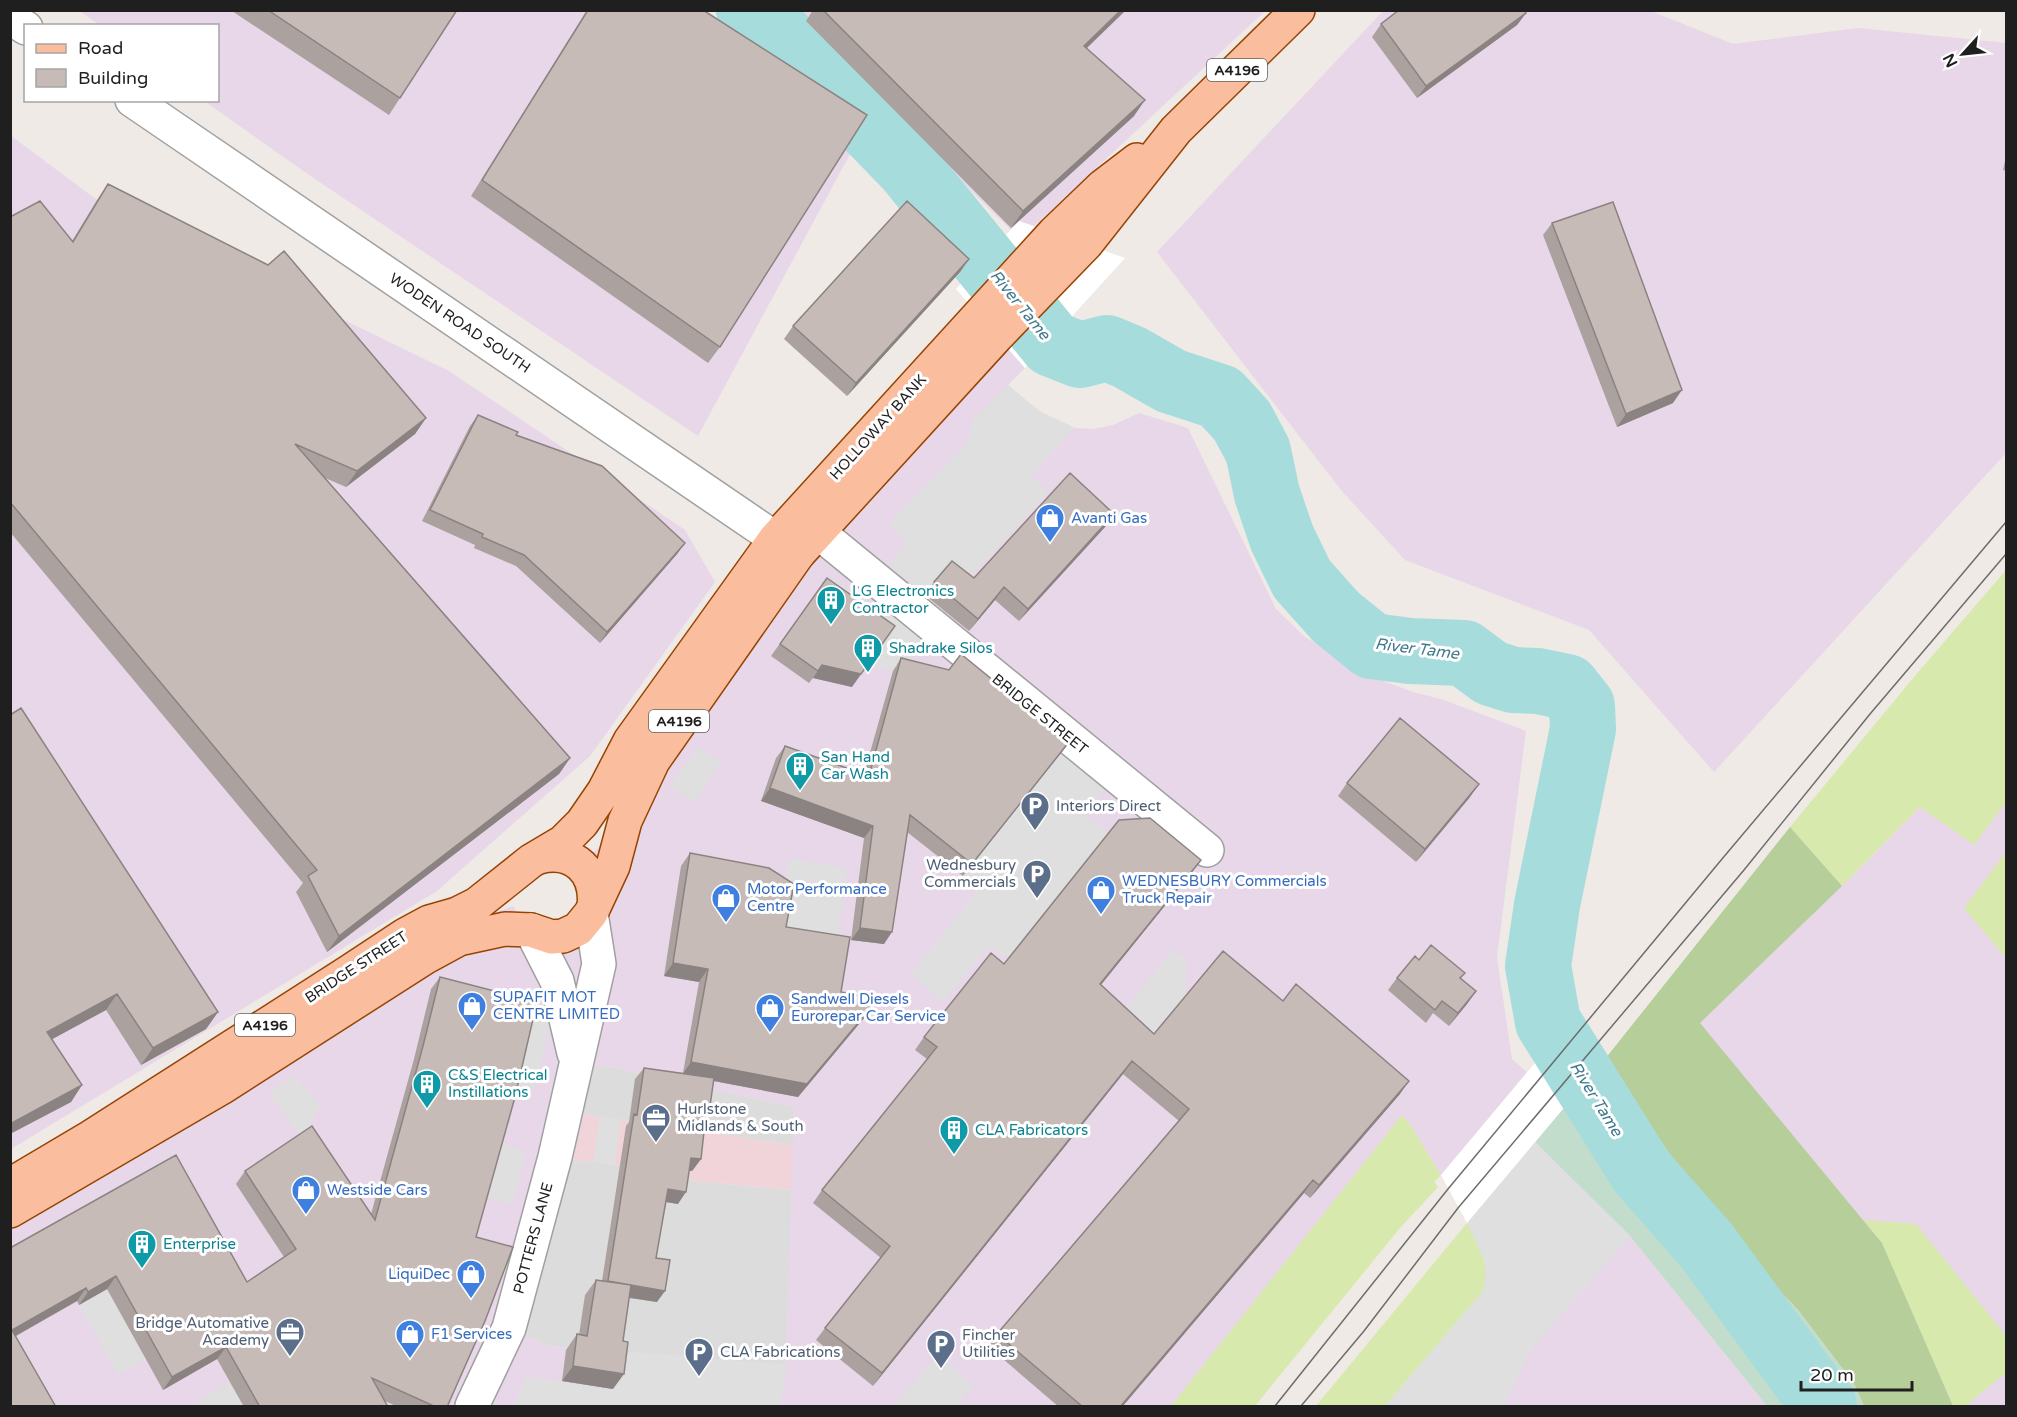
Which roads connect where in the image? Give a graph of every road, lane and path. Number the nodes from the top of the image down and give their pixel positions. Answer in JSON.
{"nodes":[{"id":1,"x":1298,"y":10,"type":"edge"},
{"id":2,"x":10,"y":18,"type":"edge"},
{"id":3,"x":24,"y":27,"type":"edge"},
{"id":4,"x":135,"y":102,"type":"edge"},
{"id":5,"x":1176,"y":130,"type":"junction"},
{"id":6,"x":986,"y":335,"type":"junction"},
{"id":7,"x":795,"y":543,"type":"junction"},
{"id":8,"x":1207,"y":850,"type":"dead end"},
{"id":9,"x":530,"y":864,"type":"junction"},
{"id":10,"x":592,"y":910,"type":"junction"},
{"id":11,"x":531,"y":930,"type":"junction"},
{"id":12,"x":576,"y":1063,"type":"junction"},
{"id":13,"x":10,"y":1185,"type":"edge"},
{"id":14,"x":10,"y":1211,"type":"edge"},
{"id":15,"x":472,"y":1407,"type":"edge"}],
"edges":[{"from":1,"to":5,"type":"main road","number":"A4196"},
{"from":2,"to":3,"type":"street"},
{"from":4,"to":7,"type":"street","name":"WODEN ROAD SOUTH"},
{"from":5,"to":6,"type":"main road","number":"A4196"},
{"from":5,"to":6,"type":"main road","number":"A4196"},
{"from":6,"to":7,"type":"main road","name":"HOLLOWAY BANK","number":"A4196"},
{"from":7,"to":8,"type":"street","name":"BRIDGE STREET"},
{"from":7,"to":9,"type":"main road","name":"BRIDGE STREET","number":"A4196"},
{"from":7,"to":10,"type":"main road","name":"BRIDGE STREET","number":"A4196"},
{"from":9,"to":10,"type":"main road"},
{"from":9,"to":11,"type":"main road"},
{"from":9,"to":13,"type":"main road","name":"BRIDGE STREET","number":"A4196"},
{"from":10,"to":11,"type":"main road","name":"BRIDGE STREET","number":"A4196"},
{"from":10,"to":12,"type":"street","name":"POTTERS LANE"},
{"from":11,"to":12,"type":"street","name":"POTTERS LANE"},
{"from":11,"to":14,"type":"main road","name":"BRIDGE STREET","number":"A4196"},
{"from":12,"to":15,"type":"street","name":"POTTERS LANE"}]}
